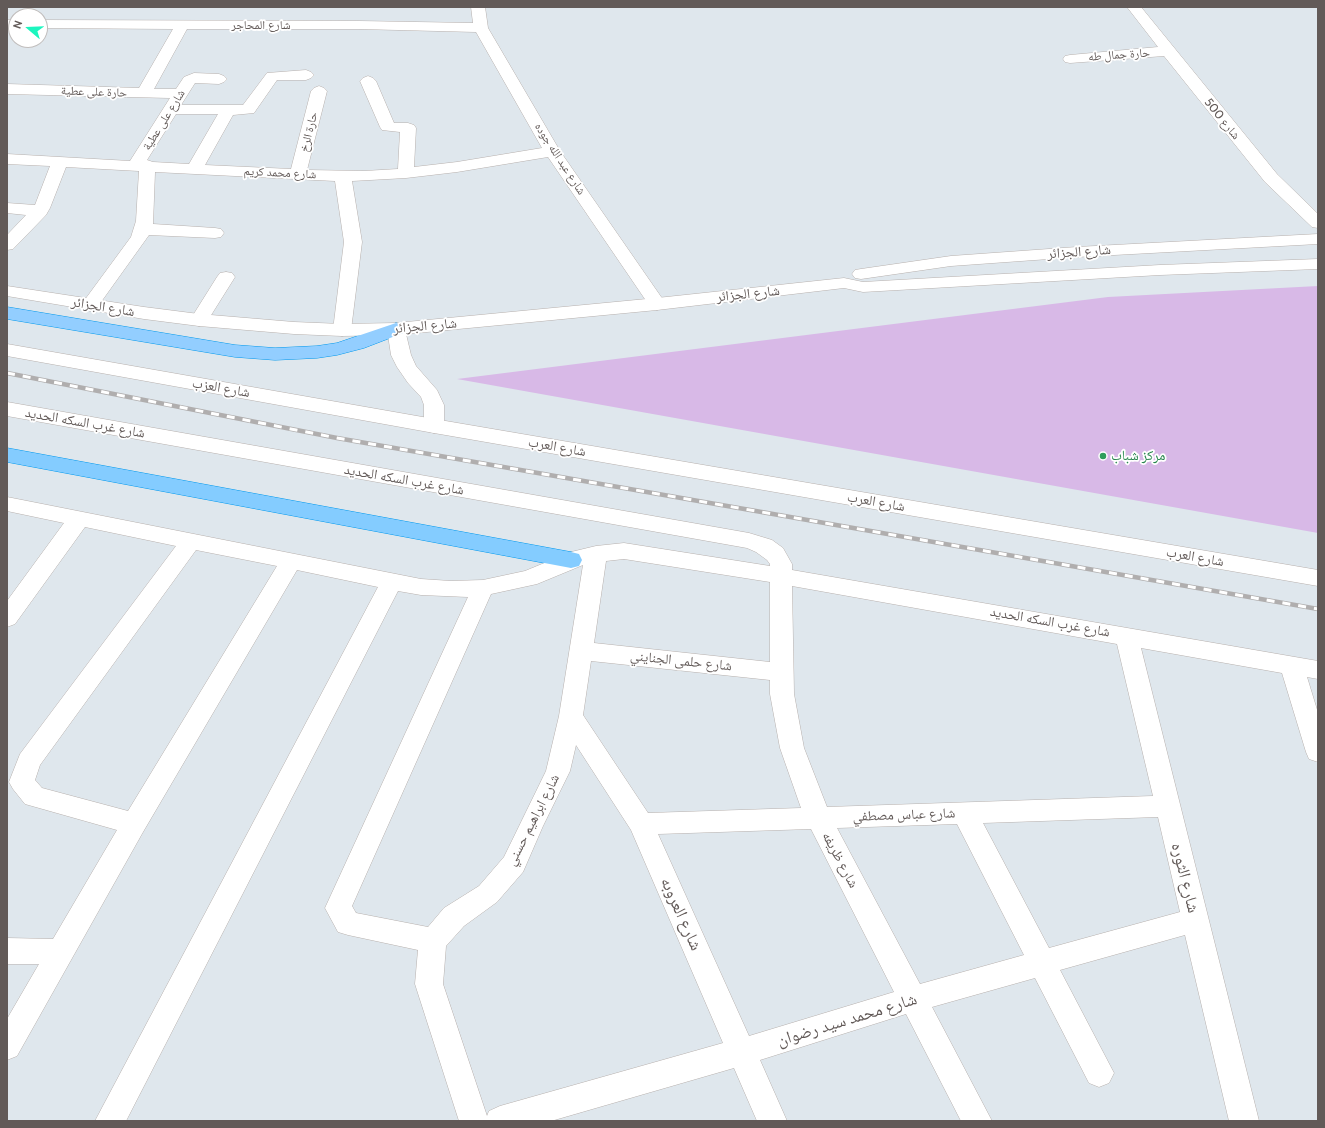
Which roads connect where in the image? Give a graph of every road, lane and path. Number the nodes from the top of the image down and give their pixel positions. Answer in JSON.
{"nodes":[{"id":1,"x":478,"y":7,"type":"edge"},
{"id":2,"x":1134,"y":7,"type":"edge"},
{"id":3,"x":48,"y":17,"type":"edge"},
{"id":4,"x":182,"y":25,"type":"junction"},
{"id":5,"x":481,"y":28,"type":"junction"},
{"id":6,"x":1168,"y":51,"type":"junction"},
{"id":7,"x":1070,"y":59,"type":"dead end"},
{"id":8,"x":306,"y":75,"type":"dead end"},
{"id":9,"x":219,"y":79,"type":"dead end"},
{"id":10,"x":368,"y":81,"type":"dead end"},
{"id":11,"x":7,"y":89,"type":"edge"},
{"id":12,"x":319,"y":90,"type":"dead end"},
{"id":13,"x":144,"y":93,"type":"junction"},
{"id":14,"x":180,"y":94,"type":"junction"},
{"id":15,"x":172,"y":109,"type":"junction"},
{"id":16,"x":228,"y":110,"type":"junction"},
{"id":17,"x":552,"y":151,"type":"junction"},
{"id":18,"x":7,"y":159,"type":"edge"},
{"id":19,"x":60,"y":161,"type":"junction"},
{"id":20,"x":141,"y":165,"type":"junction"},
{"id":21,"x":195,"y":168,"type":"junction"},
{"id":22,"x":406,"y":173,"type":"junction"},
{"id":23,"x":298,"y":174,"type":"junction"},
{"id":24,"x":343,"y":176,"type":"junction"},
{"id":25,"x":7,"y":208,"type":"edge"},
{"id":26,"x":40,"y":211,"type":"junction"},
{"id":27,"x":1318,"y":223,"type":"edge"},
{"id":28,"x":143,"y":229,"type":"junction"},
{"id":29,"x":215,"y":233,"type":"dead end"},
{"id":30,"x":1318,"y":240,"type":"edge"},
{"id":31,"x":7,"y":244,"type":"edge"},
{"id":32,"x":1318,"y":264,"type":"edge"},
{"id":33,"x":226,"y":277,"type":"dead end"},
{"id":34,"x":844,"y":283,"type":"junction"},
{"id":35,"x":7,"y":291,"type":"edge"},
{"id":36,"x":657,"y":304,"type":"junction"},
{"id":37,"x":90,"y":305,"type":"junction"},
{"id":38,"x":7,"y":313,"type":"edge"},
{"id":39,"x":199,"y":320,"type":"junction"},
{"id":40,"x":342,"y":330,"type":"junction"},
{"id":41,"x":396,"y":330,"type":"junction"},
{"id":42,"x":7,"y":350,"type":"edge"},
{"id":43,"x":7,"y":409,"type":"edge"},
{"id":44,"x":434,"y":426,"type":"junction"},
{"id":45,"x":7,"y":455,"type":"edge"},
{"id":46,"x":7,"y":504,"type":"edge"},
{"id":47,"x":79,"y":519,"type":"junction"},
{"id":48,"x":191,"y":541,"type":"junction"},
{"id":49,"x":596,"y":554,"type":"junction"},
{"id":50,"x":292,"y":560,"type":"junction"},
{"id":51,"x":571,"y":560,"type":"junction"},
{"id":52,"x":782,"y":576,"type":"junction"},
{"id":53,"x":1318,"y":578,"type":"edge"},
{"id":54,"x":392,"y":581,"type":"junction"},
{"id":55,"x":483,"y":588,"type":"junction"},
{"id":56,"x":7,"y":618,"type":"edge"},
{"id":57,"x":1127,"y":636,"type":"junction"},
{"id":58,"x":581,"y":651,"type":"junction"},
{"id":59,"x":1291,"y":665,"type":"junction"},
{"id":60,"x":1318,"y":670,"type":"edge"},
{"id":61,"x":781,"y":672,"type":"junction"},
{"id":62,"x":571,"y":716,"type":"junction"},
{"id":63,"x":1318,"y":752,"type":"edge"},
{"id":64,"x":1168,"y":806,"type":"junction"},
{"id":65,"x":964,"y":812,"type":"junction"},
{"id":66,"x":818,"y":818,"type":"junction"},
{"id":67,"x":134,"y":824,"type":"junction"},
{"id":68,"x":641,"y":824,"type":"junction"},
{"id":69,"x":1195,"y":920,"type":"junction"},
{"id":70,"x":433,"y":941,"type":"junction"},
{"id":71,"x":7,"y":951,"type":"edge"},
{"id":72,"x":60,"y":952,"type":"junction"},
{"id":73,"x":1042,"y":963,"type":"junction"},
{"id":74,"x":913,"y":999,"type":"junction"},
{"id":75,"x":7,"y":1046,"type":"edge"},
{"id":76,"x":741,"y":1052,"type":"junction"},
{"id":77,"x":1099,"y":1073,"type":"dead end"},
{"id":78,"x":110,"y":1121,"type":"edge"},
{"id":79,"x":474,"y":1121,"type":"edge"},
{"id":80,"x":500,"y":1121,"type":"edge"},
{"id":81,"x":772,"y":1121,"type":"edge"},
{"id":82,"x":977,"y":1121,"type":"edge"},
{"id":83,"x":1244,"y":1121,"type":"edge"}],
"edges":[{"from":1,"to":5,"type":"street","name":"شارع عبد الله جوده"},
{"from":2,"to":6,"type":"street","name":"شارع 500"},
{"from":3,"to":4,"type":"street","name":"شارع المحاجر"},
{"from":4,"to":5,"type":"street","name":"شارع المحاجر"},
{"from":4,"to":13,"type":"street"},
{"from":5,"to":17,"type":"street","name":"شارع عبد الله جوده"},
{"from":6,"to":7,"type":"street","name":"حارة جمال طه"},
{"from":6,"to":27,"type":"street","name":"شارع 500"},
{"from":8,"to":16,"type":"street"},
{"from":9,"to":14,"type":"street","name":"شارع على عطية"},
{"from":10,"to":22,"type":"street"},
{"from":11,"to":13,"type":"street","name":"حارة على عطية"},
{"from":12,"to":23,"type":"street","name":"حارة الرخ"},
{"from":13,"to":14,"type":"street","name":"حارة على عطية"},
{"from":14,"to":15,"type":"street","name":"شارع على عطية"},
{"from":15,"to":16,"type":"street"},
{"from":15,"to":20,"type":"street","name":"شارع على عطية"},
{"from":16,"to":21,"type":"street"},
{"from":17,"to":22,"type":"street","name":"شارع محمد كريم"},
{"from":17,"to":36,"type":"street","name":"شارع عبد الله جوده"},
{"from":18,"to":19,"type":"street","name":"شارع محمد كريم"},
{"from":19,"to":20,"type":"street","name":"شارع محمد كريم"},
{"from":19,"to":26,"type":"street"},
{"from":20,"to":21,"type":"street","name":"شارع محمد كريم"},
{"from":20,"to":28,"type":"street","name":"شارع على عطية"},
{"from":21,"to":23,"type":"street","name":"شارع محمد كريم"},
{"from":22,"to":24,"type":"street","name":"شارع محمد كريم"},
{"from":23,"to":24,"type":"street","name":"شارع محمد كريم"},
{"from":24,"to":40,"type":"street"},
{"from":25,"to":26,"type":"street"},
{"from":26,"to":31,"type":"street"},
{"from":28,"to":29,"type":"street"},
{"from":28,"to":37,"type":"street","name":"شارع على عطية"},
{"from":30,"to":34,"type":"street","name":"شارع الجزائر"},
{"from":32,"to":34,"type":"street","name":"شارع الجزائر"},
{"from":33,"to":39,"type":"street"},
{"from":34,"to":36,"type":"street","name":"شارع الجزائر"},
{"from":35,"to":37,"type":"street","name":"شارع الجزائر"},
{"from":36,"to":41,"type":"street","name":"شارع الجزائر"},
{"from":37,"to":39,"type":"street","name":"شارع الجزائر"},
{"from":38,"to":41,"type":"highway"},
{"from":39,"to":40,"type":"street","name":"شارع الجزائر"},
{"from":40,"to":41,"type":"street","name":"شارع الجزائر"},
{"from":41,"to":44,"type":"street"},
{"from":42,"to":44,"type":"street","name":"شارع العزب"},
{"from":43,"to":52,"type":"street","name":"شارع غرب السكه الحديد"},
{"from":44,"to":53,"type":"street","name":"شارع العرب"},
{"from":45,"to":51,"type":"highway"},
{"from":46,"to":47,"type":"street","name":"شارع غرب السكه الحديد"},
{"from":47,"to":48,"type":"street","name":"شارع غرب السكه الحديد"},
{"from":47,"to":56,"type":"street"},
{"from":48,"to":50,"type":"street","name":"شارع غرب السكه الحديد"},
{"from":48,"to":67,"type":"street"},
{"from":49,"to":51,"type":"street","name":"شارع غرب السكه الحديد"},
{"from":49,"to":52,"type":"street","name":"شارع غرب السكه الحديد"},
{"from":49,"to":58,"type":"street","name":"شارع ابراهيم حسني"},
{"from":50,"to":54,"type":"street","name":"شارع غرب السكه الحديد"},
{"from":50,"to":67,"type":"street"},
{"from":51,"to":55,"type":"street","name":"شارع غرب السكه الحديد"},
{"from":52,"to":57,"type":"street","name":"شارع غرب السكه الحديد"},
{"from":52,"to":61,"type":"street","name":"شارع ظريفه"},
{"from":54,"to":55,"type":"street","name":"شارع غرب السكه الحديد"},
{"from":54,"to":78,"type":"street"},
{"from":55,"to":70,"type":"street"},
{"from":57,"to":59,"type":"street","name":"شارع غرب السكه الحديد"},
{"from":57,"to":64,"type":"street","name":"شارع الثوره"},
{"from":58,"to":61,"type":"street","name":"شارع حلمى الجنايني"},
{"from":58,"to":62,"type":"street","name":"شارع ابراهيم حسني"},
{"from":59,"to":60,"type":"street","name":"شارع غرب السكه الحديد"},
{"from":59,"to":63,"type":"street"},
{"from":61,"to":66,"type":"street","name":"شارع ظريفه"},
{"from":62,"to":68,"type":"street","name":"شارع العروبه"},
{"from":62,"to":70,"type":"street","name":"شارع ابراهيم حسني"},
{"from":64,"to":65,"type":"street","name":"شارع عباس مصطفي"},
{"from":64,"to":69,"type":"street","name":"شارع الثوره"},
{"from":65,"to":66,"type":"street","name":"شارع عباس مصطفي"},
{"from":65,"to":73,"type":"street"},
{"from":66,"to":68,"type":"street","name":"شارع عباس مصطفي"},
{"from":66,"to":74,"type":"street","name":"شارع ظريفه"},
{"from":67,"to":72,"type":"street"},
{"from":68,"to":76,"type":"street","name":"شارع العروبه"},
{"from":69,"to":73,"type":"street","name":"شارع محمد سيد رضوان"},
{"from":69,"to":83,"type":"street","name":"شارع الثوره"},
{"from":70,"to":79,"type":"street"},
{"from":71,"to":72,"type":"street"},
{"from":72,"to":75,"type":"street"},
{"from":73,"to":74,"type":"street","name":"شارع محمد سيد رضوان"},
{"from":73,"to":77,"type":"street"},
{"from":74,"to":76,"type":"street","name":"شارع محمد سيد رضوان"},
{"from":74,"to":82,"type":"street","name":"شارع ظريفه"},
{"from":76,"to":80,"type":"street","name":"شارع محمد سيد رضوان"},
{"from":76,"to":81,"type":"street","name":"شارع العروبه"}]}
